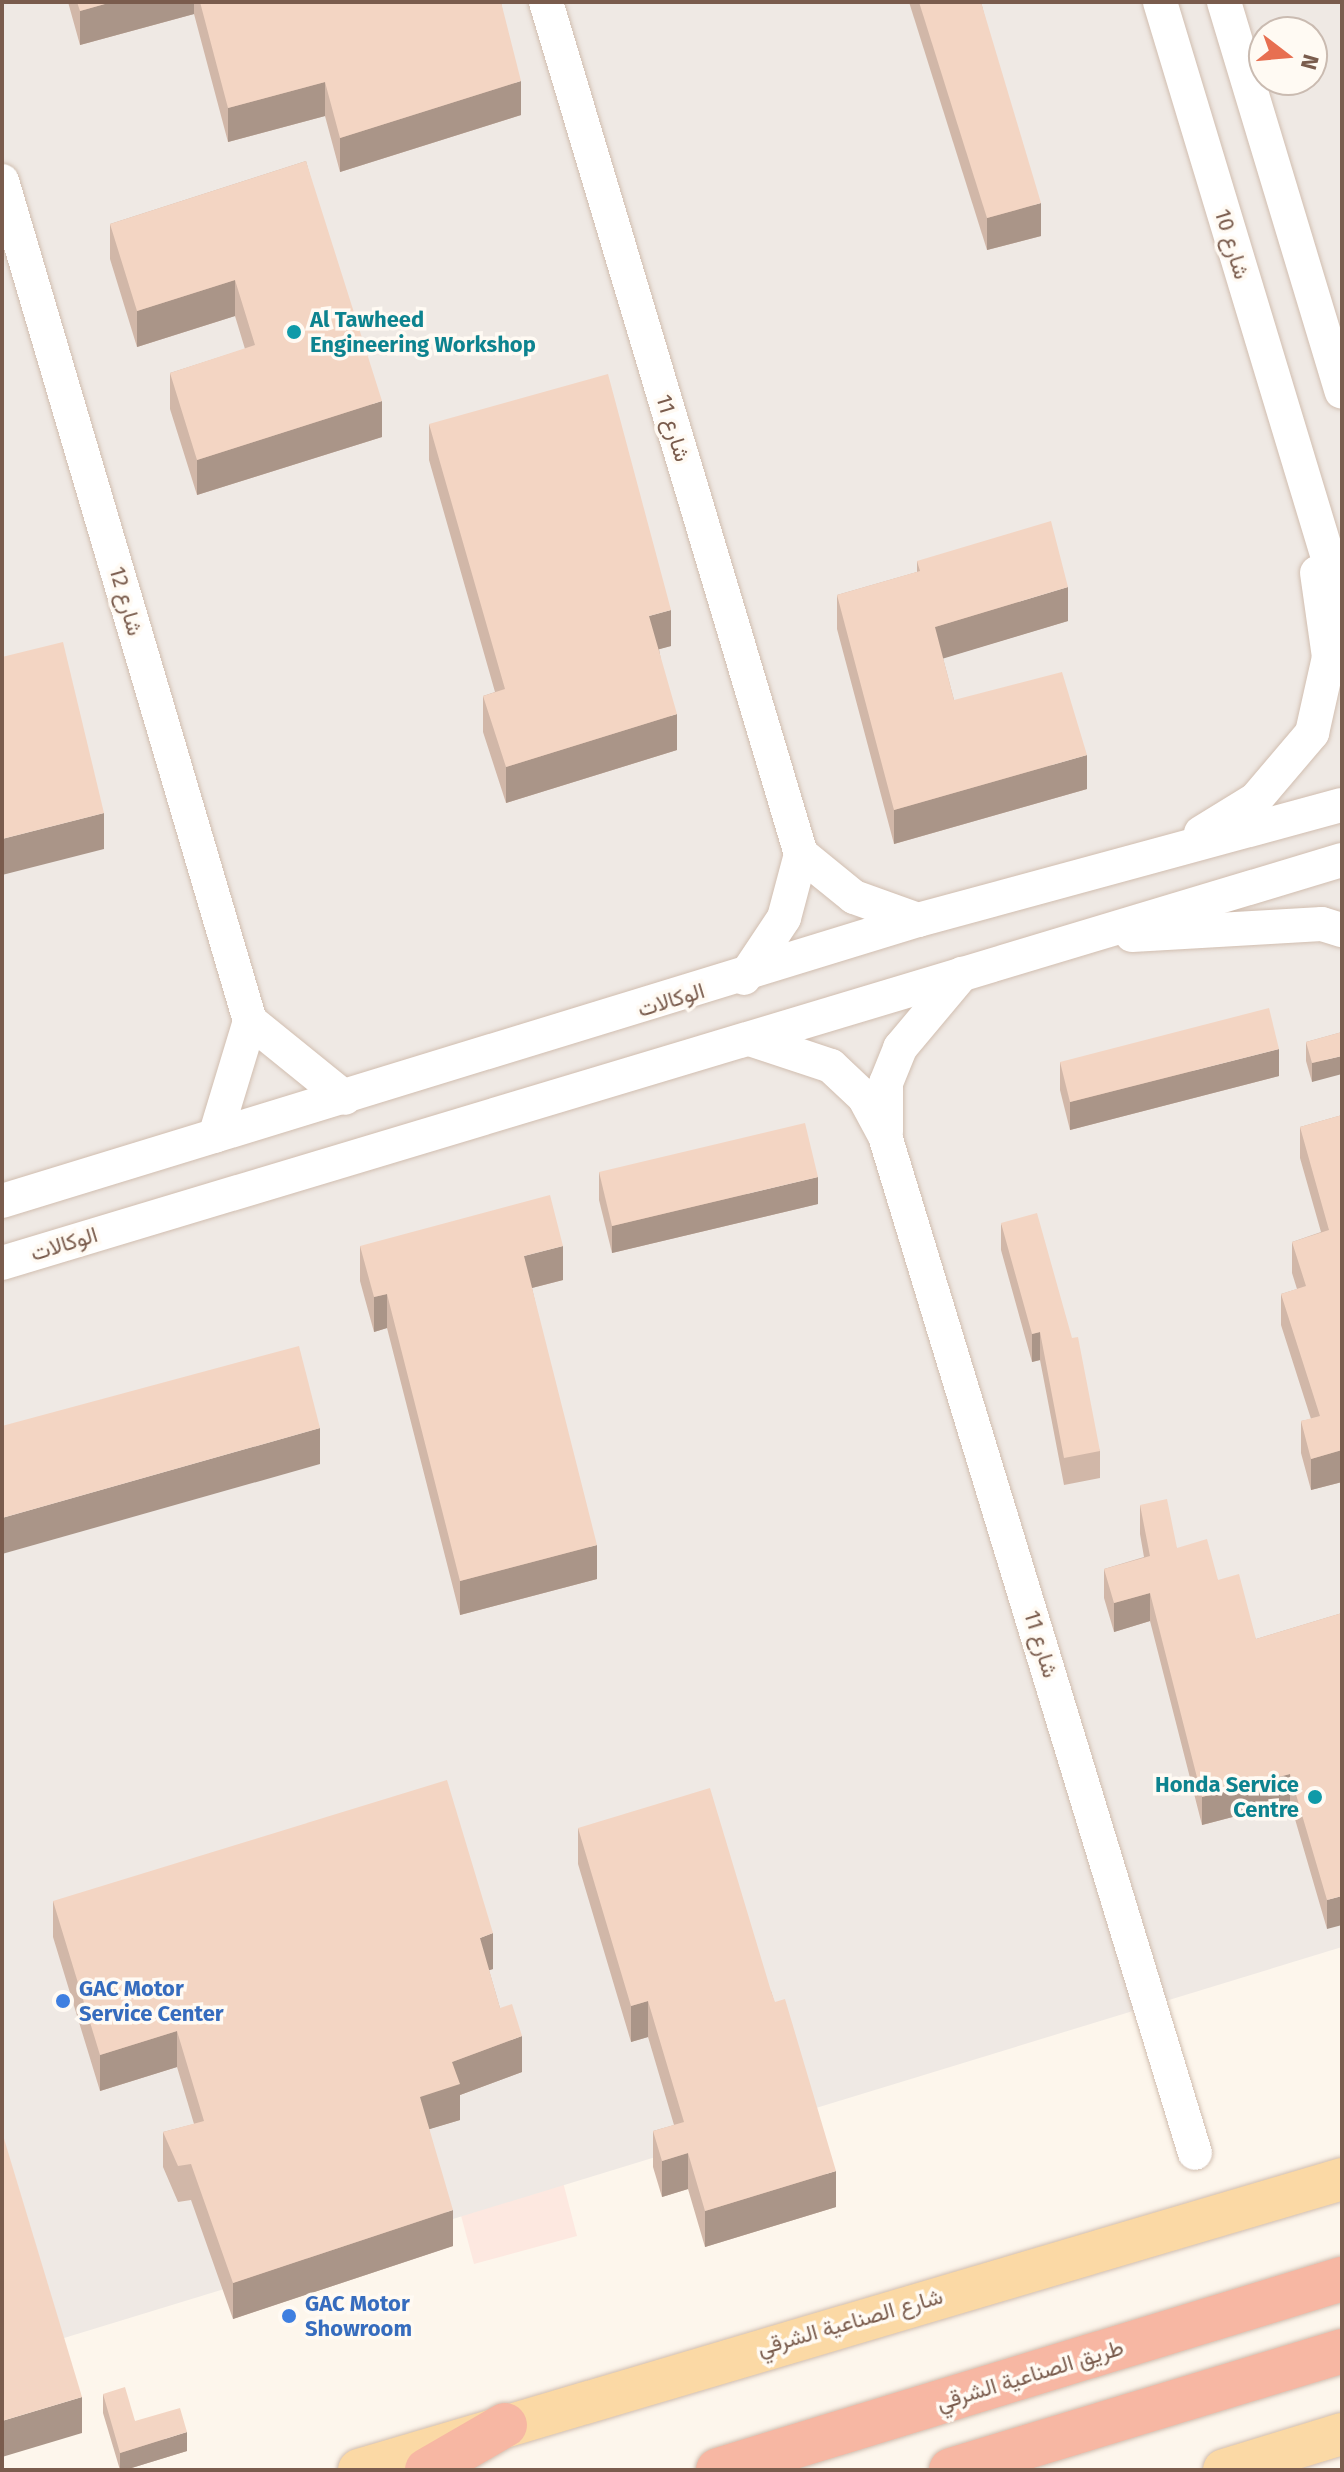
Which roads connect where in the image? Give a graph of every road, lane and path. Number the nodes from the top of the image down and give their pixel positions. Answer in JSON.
{"nodes":[{"id":1,"x":546,"y":2,"type":"edge"},
{"id":2,"x":1160,"y":2,"type":"edge"},
{"id":3,"x":1224,"y":2,"type":"edge"},
{"id":4,"x":2,"y":181,"type":"edge"},
{"id":5,"x":1342,"y":392,"type":"edge"},
{"id":6,"x":1305,"y":485,"type":"junction"},
{"id":7,"x":1342,"y":604,"type":"edge"},
{"id":8,"x":1342,"y":805,"type":"edge"},
{"id":9,"x":801,"y":854,"type":"junction"},
{"id":10,"x":1164,"y":856,"type":"junction"},
{"id":11,"x":1342,"y":860,"type":"edge"},
{"id":12,"x":918,"y":920,"type":"junction"},
{"id":13,"x":1342,"y":930,"type":"edge"},
{"id":14,"x":1092,"y":935,"type":"junction"},
{"id":15,"x":967,"y":968,"type":"junction"},
{"id":16,"x":744,"y":978,"type":"junction"},
{"id":17,"x":250,"y":1021,"type":"junction"},
{"id":18,"x":751,"y":1039,"type":"junction"},
{"id":19,"x":345,"y":1098,"type":"junction"},
{"id":20,"x":215,"y":1136,"type":"junction"},
{"id":21,"x":885,"y":1136,"type":"junction"},
{"id":22,"x":2,"y":1201,"type":"edge"},
{"id":23,"x":2,"y":1263,"type":"edge"},
{"id":24,"x":1195,"y":2153,"type":"dead end"},
{"id":25,"x":1342,"y":2179,"type":"edge"},
{"id":26,"x":1342,"y":2279,"type":"edge"},
{"id":27,"x":1342,"y":2351,"type":"edge"},
{"id":28,"x":505,"y":2425,"type":"junction"},
{"id":29,"x":1342,"y":2434,"type":"edge"},
{"id":30,"x":359,"y":2470,"type":"edge"},
{"id":31,"x":427,"y":2470,"type":"edge"},
{"id":32,"x":718,"y":2470,"type":"edge"},
{"id":33,"x":951,"y":2470,"type":"edge"},
{"id":34,"x":1224,"y":2470,"type":"edge"}],
"edges":[{"from":1,"to":9,"type":"street","name":"شارع 11"},
{"from":2,"to":6,"type":"street","name":"شارع 10"},
{"from":3,"to":5,"type":"street"},
{"from":4,"to":17,"type":"street","name":"شارع 12"},
{"from":6,"to":7,"type":"street","name":"شارع 10"},
{"from":6,"to":10,"type":"street","name":"شارع 10"},
{"from":8,"to":10,"type":"street","name":"الوكالات"},
{"from":9,"to":12,"type":"street"},
{"from":9,"to":16,"type":"street"},
{"from":10,"to":12,"type":"street","name":"الوكالات"},
{"from":11,"to":14,"type":"street","name":"الوكالات"},
{"from":12,"to":16,"type":"street","name":"الوكالات"},
{"from":13,"to":14,"type":"street","name":"الوكالات"},
{"from":14,"to":15,"type":"street","name":"الوكالات"},
{"from":15,"to":18,"type":"street","name":"الوكالات"},
{"from":15,"to":21,"type":"street","name":"شارع 11"},
{"from":16,"to":19,"type":"street","name":"الوكالات"},
{"from":17,"to":19,"type":"street"},
{"from":17,"to":20,"type":"street"},
{"from":18,"to":21,"type":"street","name":"شارع 11"},
{"from":18,"to":23,"type":"street","name":"الوكالات"},
{"from":19,"to":20,"type":"street","name":"الوكالات"},
{"from":20,"to":22,"type":"street","name":"الوكالات"},
{"from":21,"to":24,"type":"street","name":"شارع 11"},
{"from":25,"to":28,"type":"main road","name":"شارع الصناعية الشرقي"},
{"from":26,"to":32,"type":"highway","name":"طريق الصناعية الشرقي"},
{"from":27,"to":33,"type":"highway"},
{"from":28,"to":30,"type":"main road","name":"شارع الصناعية الشرقي"},
{"from":28,"to":31,"type":"highway"},
{"from":29,"to":34,"type":"main road"}]}
